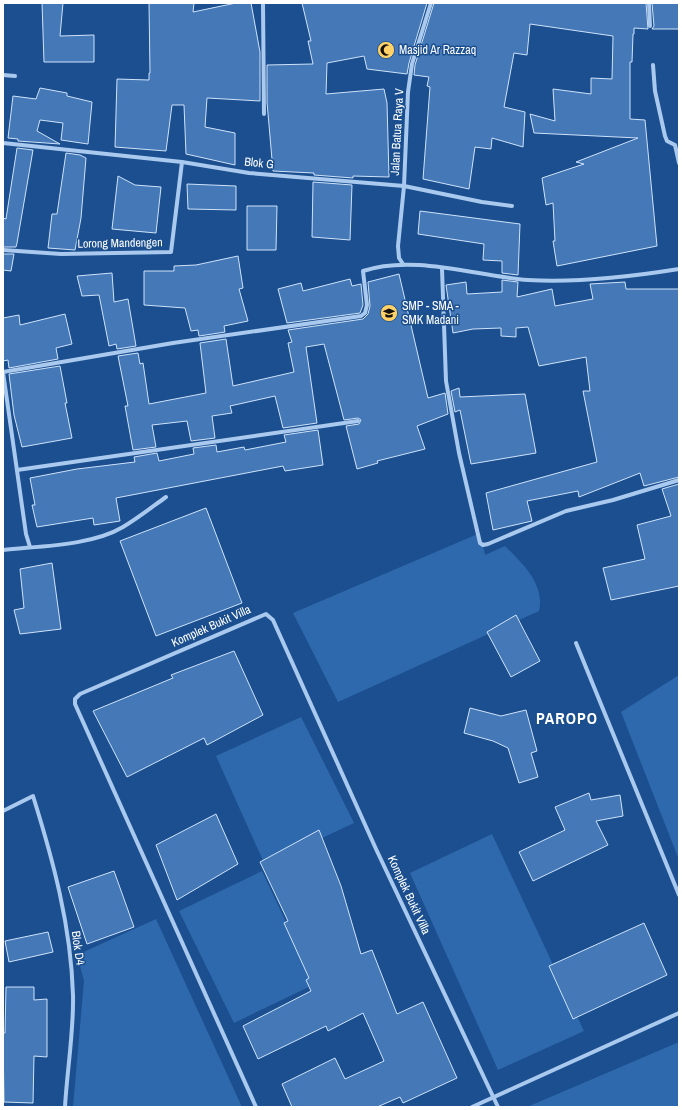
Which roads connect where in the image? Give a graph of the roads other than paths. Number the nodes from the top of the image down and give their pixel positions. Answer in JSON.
{"nodes":[{"id":1,"x":263,"y":3,"type":"edge"},
{"id":2,"x":431,"y":3,"type":"edge"},
{"id":3,"x":649,"y":3,"type":"edge"},
{"id":4,"x":650,"y":26,"type":"dead end"},
{"id":5,"x":653,"y":65,"type":"dead end"},
{"id":6,"x":3,"y":75,"type":"edge"},
{"id":7,"x":16,"y":76,"type":"dead end"},
{"id":8,"x":264,"y":114,"type":"dead end"},
{"id":9,"x":3,"y":143,"type":"edge"},
{"id":10,"x":182,"y":162,"type":"junction"},
{"id":11,"x":679,"y":163,"type":"edge"},
{"id":12,"x":404,"y":186,"type":"junction"},
{"id":13,"x":512,"y":206,"type":"dead end"},
{"id":14,"x":3,"y":250,"type":"edge"},
{"id":15,"x":403,"y":264,"type":"junction"},
{"id":16,"x":442,"y":268,"type":"junction"},
{"id":17,"x":679,"y":269,"type":"edge"},
{"id":18,"x":3,"y":372,"type":"edge"},
{"id":19,"x":358,"y":422,"type":"dead end"},
{"id":20,"x":17,"y":470,"type":"junction"},
{"id":21,"x":679,"y":480,"type":"edge"},
{"id":22,"x":166,"y":497,"type":"dead end"},
{"id":23,"x":30,"y":547,"type":"junction"},
{"id":24,"x":3,"y":550,"type":"edge"},
{"id":25,"x":576,"y":643,"type":"dead end"},
{"id":26,"x":3,"y":811,"type":"edge"},
{"id":27,"x":679,"y":895,"type":"edge"},
{"id":28,"x":679,"y":1013,"type":"edge"},
{"id":29,"x":493,"y":1097,"type":"junction"},
{"id":30,"x":65,"y":1107,"type":"edge"},
{"id":31,"x":256,"y":1107,"type":"edge"},
{"id":32,"x":472,"y":1107,"type":"edge"},
{"id":33,"x":498,"y":1107,"type":"edge"}],
"edges":[{"from":1,"to":8,"type":"street"},
{"from":2,"to":12,"type":"street","name":"Jalan Batua Raya V"},
{"from":3,"to":4,"type":"street"},
{"from":5,"to":11,"type":"street"},
{"from":6,"to":7,"type":"street"},
{"from":9,"to":10,"type":"street","name":"Blok G"},
{"from":10,"to":12,"type":"street","name":"Blok G"},
{"from":10,"to":14,"type":"street","name":"Lorong Mandengen"},
{"from":12,"to":13,"type":"street","name":"Blok G"},
{"from":12,"to":15,"type":"street","name":"Jalan Batua Raya V"},
{"from":15,"to":16,"type":"street"},
{"from":15,"to":18,"type":"street"},
{"from":16,"to":17,"type":"street"},
{"from":16,"to":21,"type":"street"},
{"from":18,"to":20,"type":"street"},
{"from":19,"to":20,"type":"street"},
{"from":20,"to":23,"type":"street"},
{"from":22,"to":23,"type":"street"},
{"from":23,"to":24,"type":"street"},
{"from":25,"to":27,"type":"street"},
{"from":26,"to":30,"type":"street","name":"Blok D4"},
{"from":28,"to":29,"type":"street"},
{"from":29,"to":31,"type":"street","name":"Komplek Bukit Villa"},
{"from":29,"to":32,"type":"street"},
{"from":29,"to":33,"type":"street","name":"Komplek Bukit Villa"}]}
